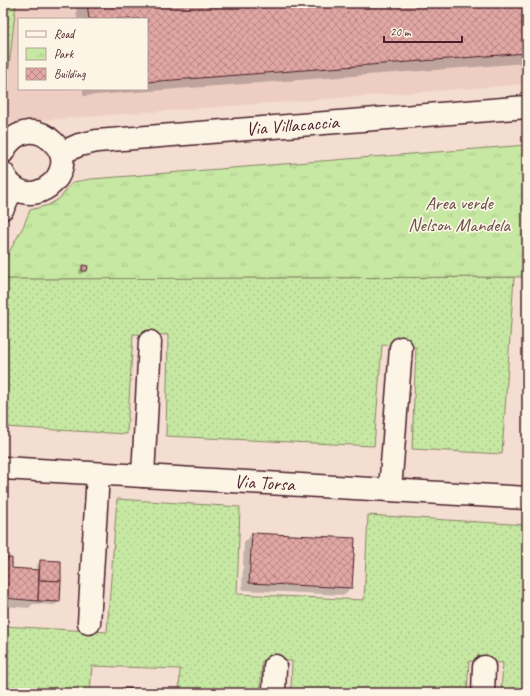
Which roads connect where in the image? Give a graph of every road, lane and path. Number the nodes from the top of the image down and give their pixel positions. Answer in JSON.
{"nodes":[{"id":1,"x":527,"y":107,"type":"edge"},
{"id":2,"x":3,"y":152,"type":"edge"},
{"id":3,"x":61,"y":153,"type":"junction"},
{"id":4,"x":8,"y":180,"type":"edge"},
{"id":5,"x":3,"y":208,"type":"edge"},
{"id":6,"x":150,"y":342,"type":"dead end"},
{"id":7,"x":401,"y":348,"type":"dead end"},
{"id":8,"x":3,"y":468,"type":"edge"},
{"id":9,"x":98,"y":474,"type":"junction"},
{"id":10,"x":143,"y":476,"type":"junction"},
{"id":11,"x":390,"y":490,"type":"junction"},
{"id":12,"x":527,"y":498,"type":"edge"},
{"id":13,"x":89,"y":623,"type":"dead end"},
{"id":14,"x":276,"y":666,"type":"dead end"},
{"id":15,"x":484,"y":667,"type":"dead end"},
{"id":16,"x":274,"y":693,"type":"edge"},
{"id":17,"x":483,"y":693,"type":"edge"}],
"edges":[{"from":1,"to":3,"type":"street","name":"Via Villacaccia"},
{"from":2,"to":3,"type":"street"},
{"from":3,"to":4,"type":"street"},
{"from":4,"to":5,"type":"street"},
{"from":6,"to":10,"type":"street"},
{"from":7,"to":11,"type":"street"},
{"from":8,"to":9,"type":"street","name":"Via Torsa"},
{"from":9,"to":10,"type":"street","name":"Via Torsa"},
{"from":9,"to":13,"type":"street"},
{"from":10,"to":11,"type":"street","name":"Via Torsa"},
{"from":11,"to":12,"type":"street","name":"Via Torsa"},
{"from":14,"to":16,"type":"street"},
{"from":15,"to":17,"type":"street"}]}
